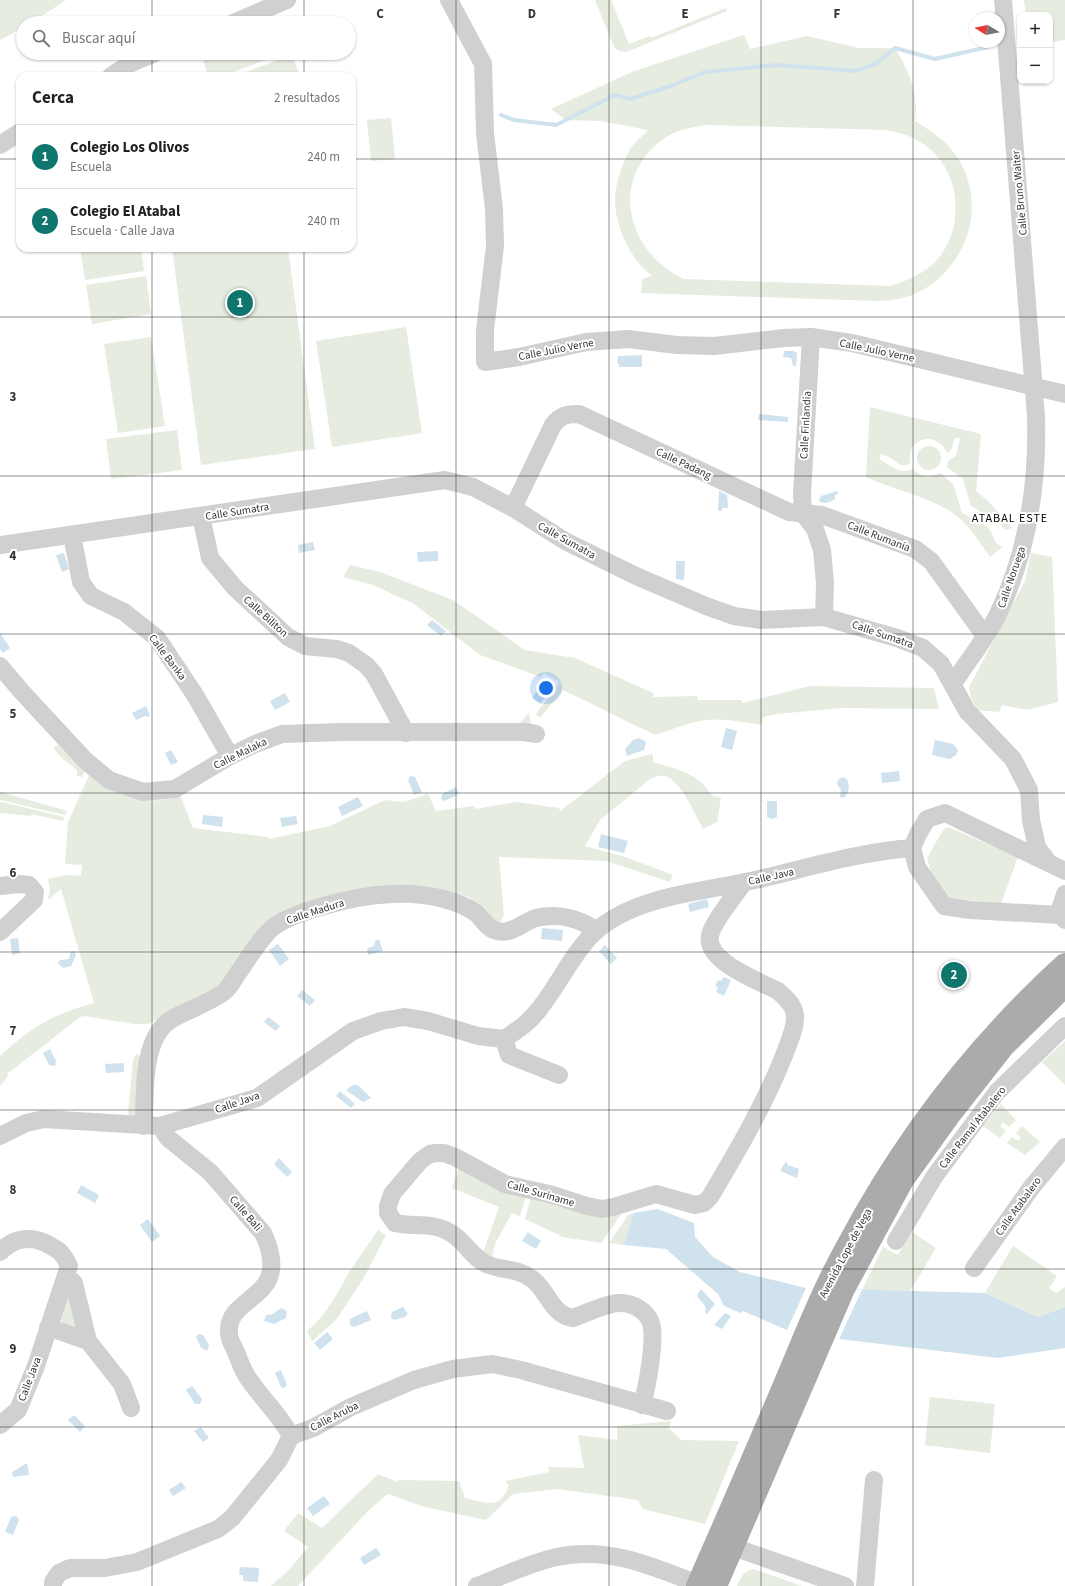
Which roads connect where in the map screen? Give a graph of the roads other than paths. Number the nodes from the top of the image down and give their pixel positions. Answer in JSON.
{"nodes":[{"id":1,"x":287,"y":0,"type":"edge"},
{"id":2,"x":449,"y":0,"type":"edge"},
{"id":3,"x":1004,"y":0,"type":"edge"},
{"id":4,"x":249,"y":16,"type":"edge"},
{"id":5,"x":138,"y":60,"type":"edge"},
{"id":6,"x":116,"y":72,"type":"edge"},
{"id":7,"x":16,"y":134,"type":"edge"},
{"id":8,"x":0,"y":144,"type":"edge"},
{"id":9,"x":811,"y":338,"type":"junction"},
{"id":10,"x":1034,"y":386,"type":"junction"},
{"id":11,"x":1065,"y":394,"type":"edge"},
{"id":12,"x":513,"y":508,"type":"junction"},
{"id":13,"x":803,"y":513,"type":"junction"},
{"id":14,"x":201,"y":516,"type":"junction"},
{"id":15,"x":72,"y":534,"type":"junction"},
{"id":16,"x":0,"y":545,"type":"edge"},
{"id":17,"x":824,"y":617,"type":"junction"},
{"id":18,"x":985,"y":636,"type":"junction"},
{"id":19,"x":0,"y":666,"type":"edge"},
{"id":20,"x":953,"y":684,"type":"junction"},
{"id":21,"x":406,"y":733,"type":"junction"},
{"id":22,"x":536,"y":734,"type":"dead end"},
{"id":23,"x":230,"y":756,"type":"junction"},
{"id":24,"x":1031,"y":820,"type":"junction"},
{"id":25,"x":1006,"y":842,"type":"junction"},
{"id":26,"x":912,"y":848,"type":"junction"},
{"id":27,"x":1048,"y":862,"type":"junction"},
{"id":28,"x":1065,"y":871,"type":"edge"},
{"id":29,"x":744,"y":882,"type":"junction"},
{"id":30,"x":0,"y":886,"type":"edge"},
{"id":31,"x":1065,"y":894,"type":"edge"},
{"id":32,"x":1063,"y":917,"type":"edge"},
{"id":33,"x":596,"y":931,"type":"junction"},
{"id":34,"x":0,"y":932,"type":"edge"},
{"id":35,"x":1065,"y":964,"type":"edge"},
{"id":36,"x":1065,"y":986,"type":"edge"},
{"id":37,"x":1065,"y":1026,"type":"edge"},
{"id":38,"x":504,"y":1039,"type":"junction"},
{"id":39,"x":559,"y":1075,"type":"dead end"},
{"id":40,"x":152,"y":1126,"type":"junction"},
{"id":41,"x":0,"y":1136,"type":"edge"},
{"id":42,"x":1065,"y":1147,"type":"edge"},
{"id":43,"x":896,"y":1241,"type":"dead end"},
{"id":44,"x":0,"y":1252,"type":"edge"},
{"id":45,"x":974,"y":1268,"type":"dead end"},
{"id":46,"x":66,"y":1276,"type":"junction"},
{"id":47,"x":835,"y":1289,"type":"junction"},
{"id":48,"x":48,"y":1326,"type":"junction"},
{"id":49,"x":815,"y":1335,"type":"junction"},
{"id":50,"x":88,"y":1341,"type":"junction"},
{"id":51,"x":642,"y":1404,"type":"junction"},
{"id":52,"x":131,"y":1408,"type":"dead end"},
{"id":53,"x":667,"y":1411,"type":"dead end"},
{"id":54,"x":0,"y":1425,"type":"edge"},
{"id":55,"x":291,"y":1436,"type":"junction"},
{"id":56,"x":874,"y":1480,"type":"dead end"},
{"id":57,"x":733,"y":1547,"type":"junction"},
{"id":58,"x":704,"y":1585,"type":"edge"},
{"id":59,"x":53,"y":1586,"type":"edge"},
{"id":60,"x":477,"y":1586,"type":"edge"},
{"id":61,"x":845,"y":1586,"type":"edge"},
{"id":62,"x":865,"y":1586,"type":"edge"}],
"edges":[{"from":1,"to":4,"type":"street"},
{"from":2,"to":9,"type":"street","name":"Calle Julio Verne"},
{"from":3,"to":10,"type":"street","name":"Calle Bruno Walter"},
{"from":5,"to":6,"type":"street"},
{"from":7,"to":8,"type":"street"},
{"from":9,"to":10,"type":"street","name":"Calle Julio Verne"},
{"from":9,"to":13,"type":"street","name":"Calle Finlandia"},
{"from":10,"to":11,"type":"street","name":"Calle Julio Verne"},
{"from":10,"to":18,"type":"street","name":"Calle Noruega"},
{"from":12,"to":13,"type":"street","name":"Calle Padang"},
{"from":12,"to":14,"type":"street","name":"Calle Sumatra"},
{"from":12,"to":17,"type":"street","name":"Calle Sumatra"},
{"from":13,"to":17,"type":"street"},
{"from":13,"to":18,"type":"street","name":"Calle Rumanía"},
{"from":14,"to":15,"type":"street","name":"Calle Sumatra"},
{"from":14,"to":21,"type":"street","name":"Calle Biliton"},
{"from":15,"to":16,"type":"street","name":"Calle Sumatra"},
{"from":15,"to":23,"type":"street","name":"Calle Banka"},
{"from":17,"to":20,"type":"street","name":"Calle Sumatra"},
{"from":18,"to":20,"type":"street","name":"Calle Noruega"},
{"from":19,"to":23,"type":"street","name":"Calle Malaka"},
{"from":20,"to":24,"type":"street","name":"Calle Sumatra"},
{"from":21,"to":22,"type":"street","name":"Calle Malaka"},
{"from":21,"to":23,"type":"street","name":"Calle Malaka"},
{"from":24,"to":25,"type":"street","name":"Calle Sumatra"},
{"from":24,"to":27,"type":"street","name":"Calle Sumatra"},
{"from":25,"to":26,"type":"street","name":"Calle Sumatra"},
{"from":25,"to":27,"type":"street","name":"Calle Sumatra"},
{"from":26,"to":29,"type":"street","name":"Calle Java"},
{"from":26,"to":32,"type":"street"},
{"from":27,"to":28,"type":"street","name":"Calle Sumatra"},
{"from":29,"to":33,"type":"street","name":"Calle Java"},
{"from":29,"to":51,"type":"street","name":"Calle Suriname"},
{"from":30,"to":34,"type":"street"},
{"from":31,"to":32,"type":"street"},
{"from":33,"to":38,"type":"street","name":"Calle Java"},
{"from":33,"to":40,"type":"street","name":"Calle Madura"},
{"from":35,"to":47,"type":"main road","name":"Avenida Lope de Vega"},
{"from":36,"to":47,"type":"main road","name":"Avenida Lope de Vega"},
{"from":37,"to":43,"type":"street","name":"Calle Ramal Atabalero"},
{"from":38,"to":39,"type":"street"},
{"from":38,"to":40,"type":"street","name":"Calle Java"},
{"from":40,"to":41,"type":"street","name":"Calle Java"},
{"from":40,"to":55,"type":"street","name":"Calle Bali"},
{"from":42,"to":45,"type":"street","name":"Calle Atabalero"},
{"from":44,"to":46,"type":"street","name":"Calle Java"},
{"from":46,"to":48,"type":"street","name":"Calle Java"},
{"from":46,"to":50,"type":"street","name":"Calle Java"},
{"from":47,"to":49,"type":"main road","name":"Avenida Lope de Vega"},
{"from":48,"to":50,"type":"street"},
{"from":48,"to":54,"type":"street","name":"Calle Java"},
{"from":49,"to":57,"type":"main road","name":"Avenida Lope de Vega"},
{"from":49,"to":58,"type":"main road","name":"Avenida Lope de Vega"},
{"from":50,"to":52,"type":"street","name":"Calle Java"},
{"from":51,"to":53,"type":"street","name":"Calle Aruba"},
{"from":51,"to":55,"type":"street","name":"Calle Aruba"},
{"from":55,"to":59,"type":"street"},
{"from":56,"to":62,"type":"street"},
{"from":57,"to":58,"type":"main road","name":"Avenida Lope de Vega"},
{"from":57,"to":61,"type":"street"},
{"from":58,"to":60,"type":"street"}]}
